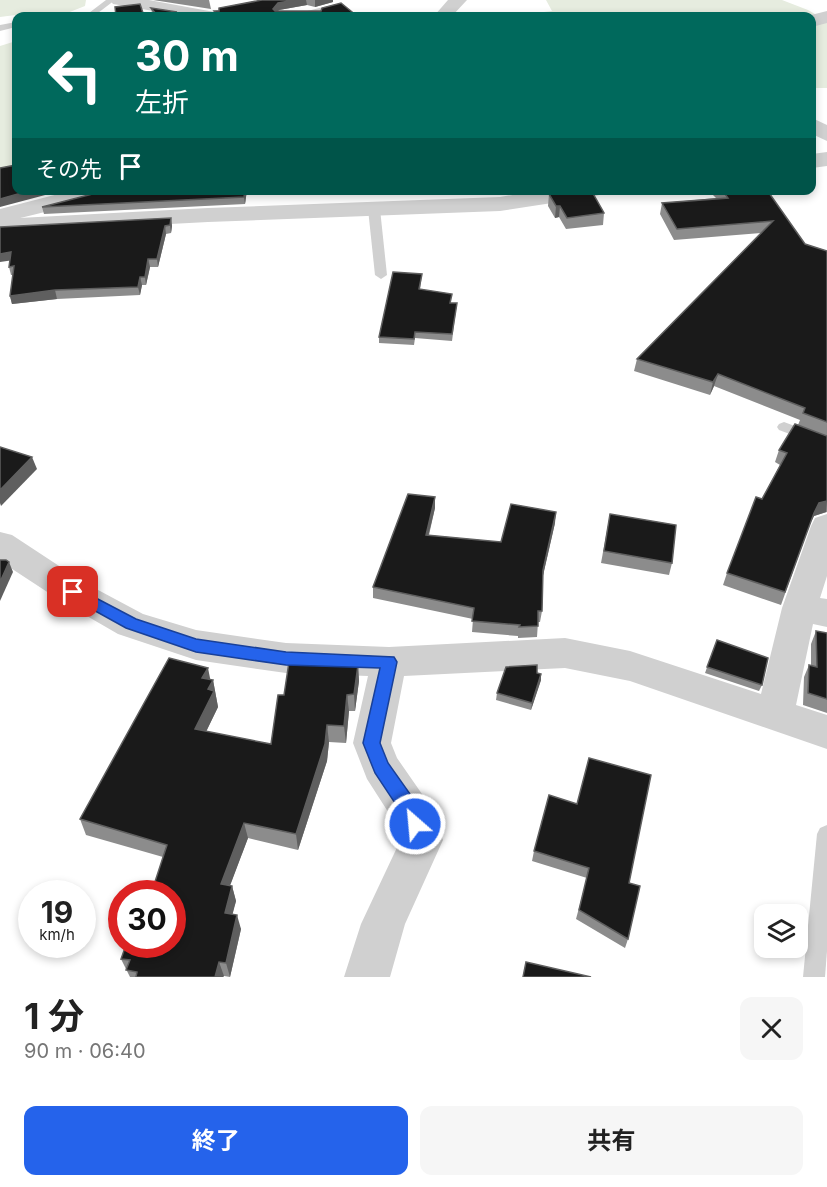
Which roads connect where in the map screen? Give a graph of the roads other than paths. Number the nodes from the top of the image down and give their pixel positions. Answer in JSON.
{"nodes":[{"id":1,"x":111,"y":0,"type":"edge"},
{"id":2,"x":119,"y":0,"type":"edge"},
{"id":3,"x":458,"y":0,"type":"edge"},
{"id":4,"x":336,"y":7,"type":"edge"},
{"id":5,"x":94,"y":12,"type":"edge"},
{"id":6,"x":186,"y":12,"type":"edge"},
{"id":7,"x":317,"y":12,"type":"edge"},
{"id":8,"x":447,"y":12,"type":"edge"},
{"id":9,"x":85,"y":195,"type":"edge"},
{"id":10,"x":558,"y":195,"type":"edge"},
{"id":11,"x":260,"y":201,"type":"edge"},
{"id":12,"x":374,"y":209,"type":"junction"},
{"id":13,"x":0,"y":216,"type":"edge"},
{"id":14,"x":0,"y":226,"type":"edge"},
{"id":15,"x":381,"y":275,"type":"dead end"},
{"id":16,"x":784,"y":427,"type":"dead end"},
{"id":17,"x":827,"y":443,"type":"edge"},
{"id":18,"x":827,"y":526,"type":"edge"},
{"id":19,"x":0,"y":544,"type":"edge"},
{"id":20,"x":813,"y":610,"type":"edge"},
{"id":21,"x":389,"y":662,"type":"junction"},
{"id":22,"x":775,"y":715,"type":"junction"},
{"id":23,"x":827,"y":732,"type":"edge"},
{"id":24,"x":827,"y":834,"type":"edge"},
{"id":25,"x":367,"y":977,"type":"edge"},
{"id":26,"x":814,"y":977,"type":"edge"}],
"edges":[{"from":1,"to":5,"type":"lane"},
{"from":2,"to":6,"type":"street"},
{"from":3,"to":8,"type":"street"},
{"from":4,"to":7,"type":"lane"},
{"from":9,"to":13,"type":"street"},
{"from":10,"to":12,"type":"street"},
{"from":11,"to":12,"type":"street"},
{"from":11,"to":14,"type":"street"},
{"from":12,"to":15,"type":"lane"},
{"from":16,"to":17,"type":"lane"},
{"from":18,"to":20,"type":"street"},
{"from":19,"to":21,"type":"street"},
{"from":20,"to":22,"type":"street"},
{"from":21,"to":22,"type":"street"},
{"from":21,"to":25,"type":"street"},
{"from":22,"to":23,"type":"street"},
{"from":24,"to":26,"type":"lane"}]}
